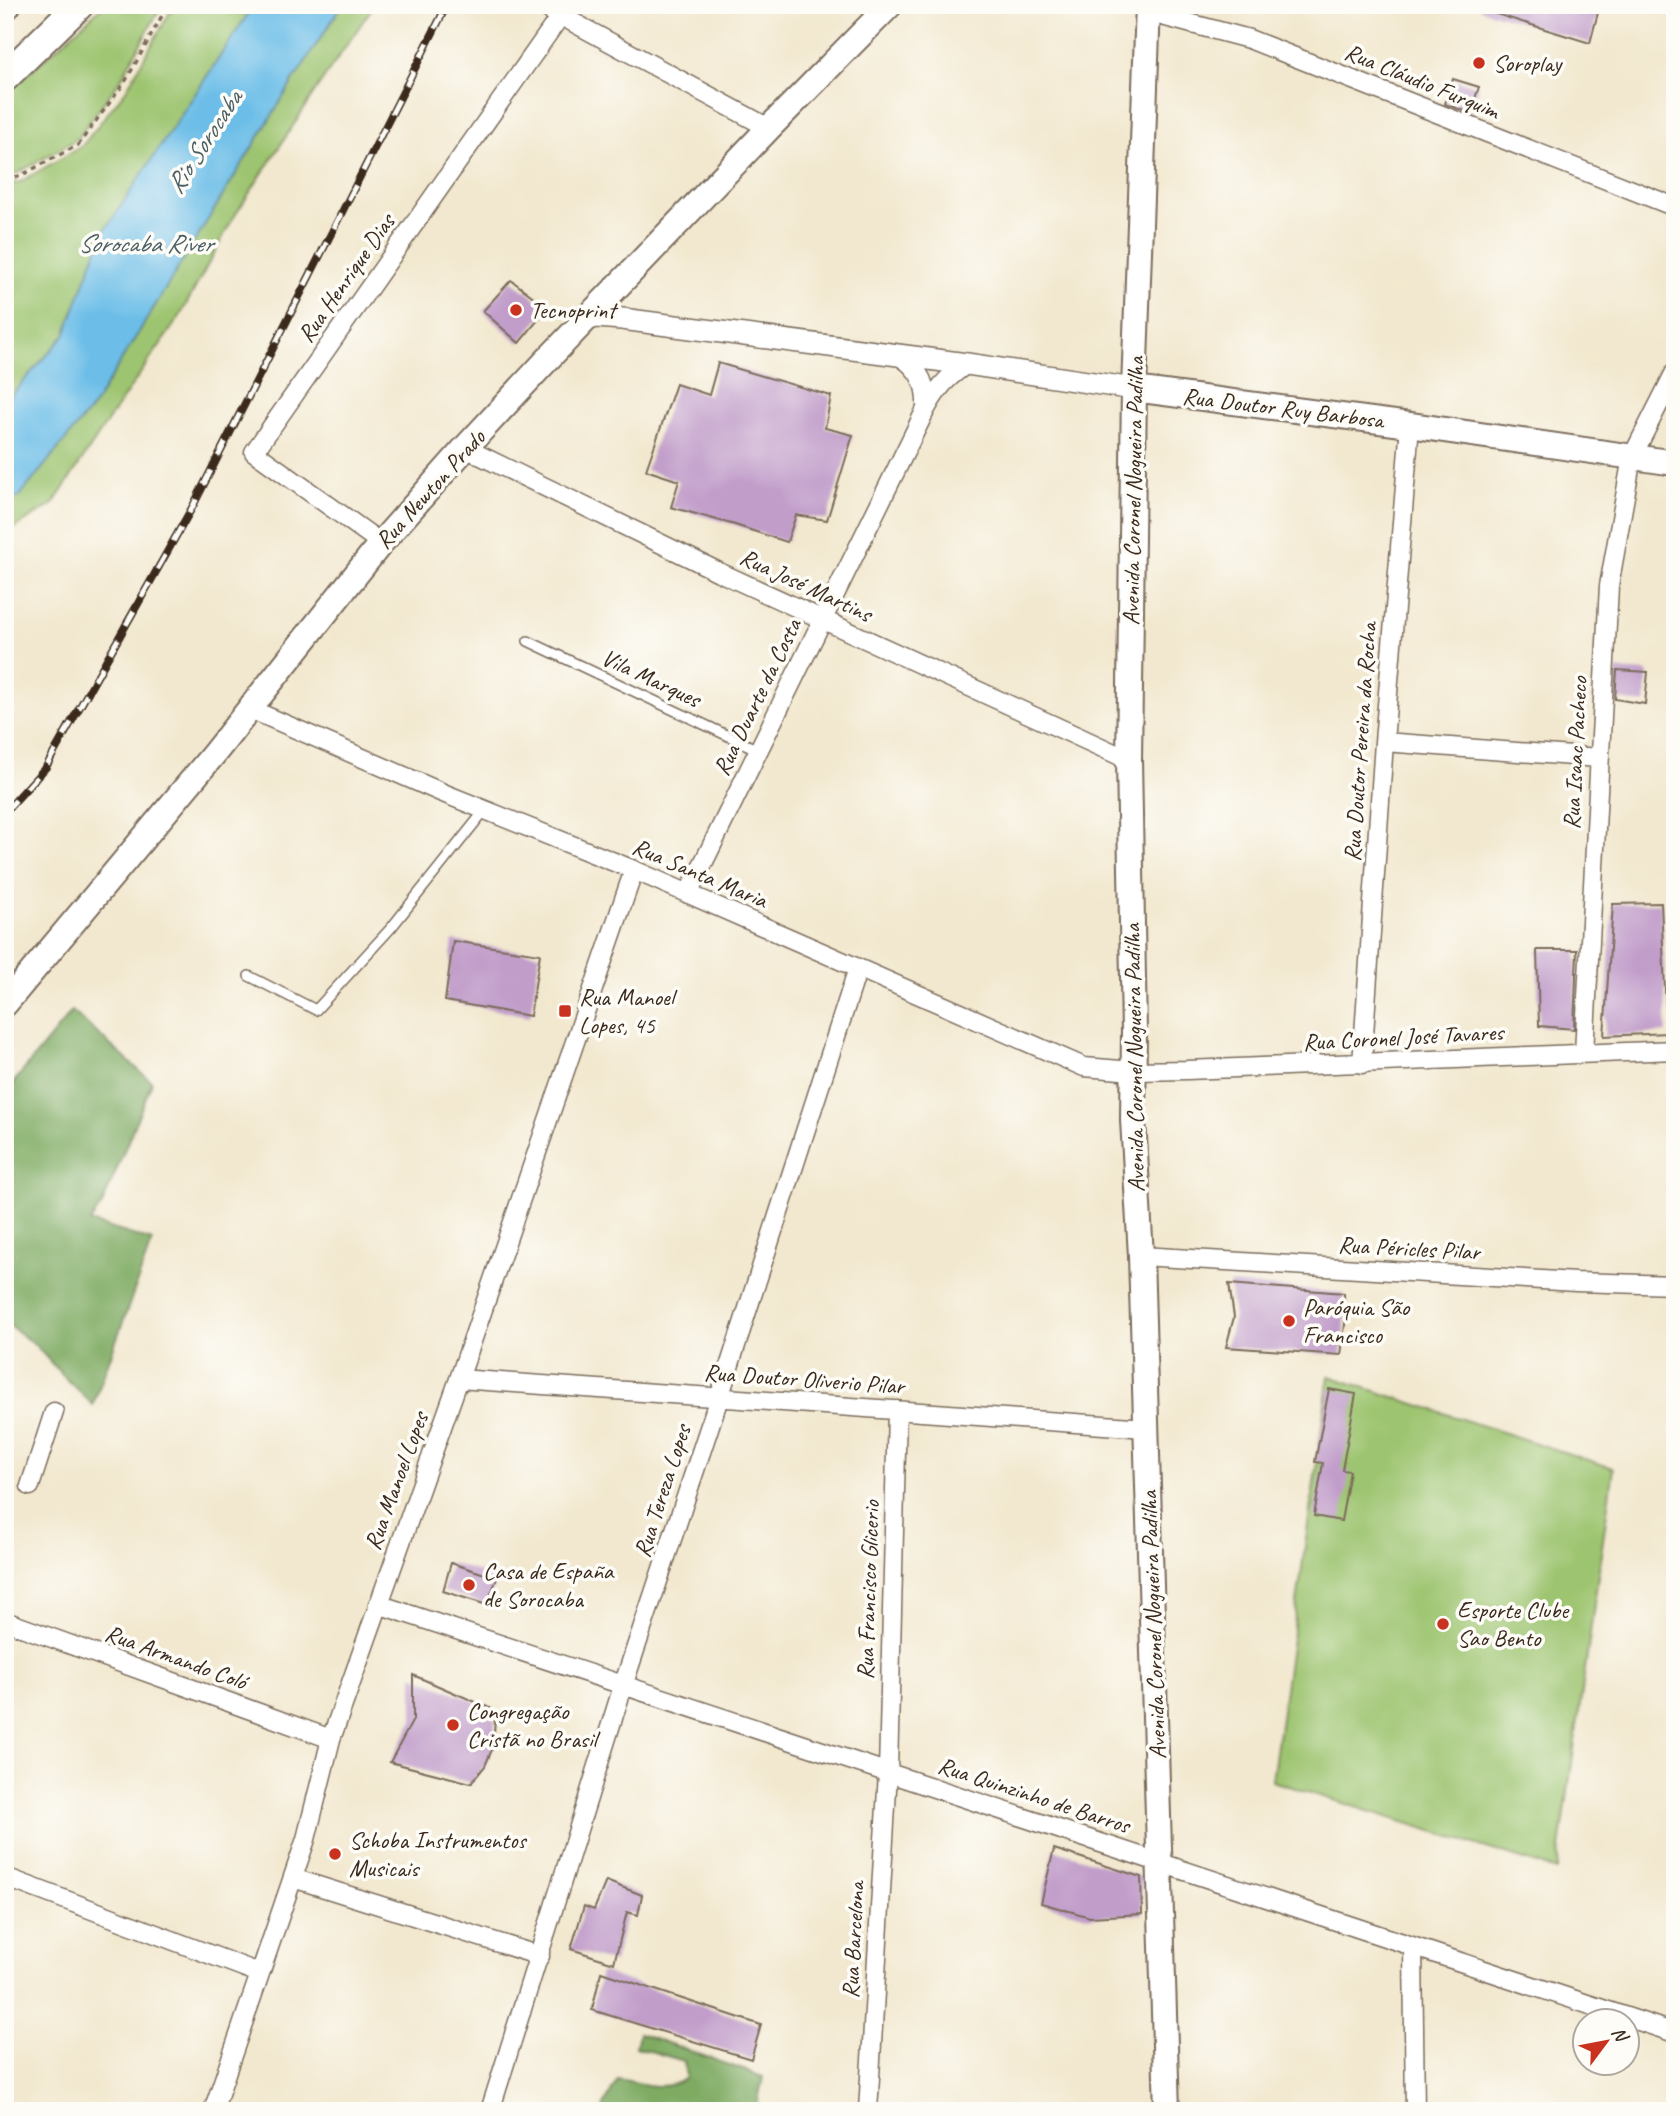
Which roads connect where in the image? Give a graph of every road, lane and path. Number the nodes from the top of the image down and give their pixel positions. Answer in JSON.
{"nodes":[{"id":1,"x":79,"y":5,"type":"edge"},
{"id":2,"x":168,"y":5,"type":"edge"},
{"id":3,"x":541,"y":5,"type":"edge"},
{"id":4,"x":890,"y":5,"type":"edge"},
{"id":5,"x":1148,"y":8,"type":"edge"},
{"id":6,"x":564,"y":10,"type":"edge"},
{"id":7,"x":5,"y":77,"type":"edge"},
{"id":8,"x":769,"y":128,"type":"junction"},
{"id":9,"x":5,"y":179,"type":"edge"},
{"id":10,"x":1675,"y":207,"type":"edge"},
{"id":11,"x":625,"y":280,"type":"junction"},
{"id":12,"x":586,"y":320,"type":"junction"},
{"id":13,"x":642,"y":322,"type":"junction"},
{"id":14,"x":901,"y":356,"type":"junction"},
{"id":15,"x":967,"y":364,"type":"junction"},
{"id":16,"x":1675,"y":372,"type":"edge"},
{"id":17,"x":1134,"y":388,"type":"junction"},
{"id":18,"x":926,"y":409,"type":"junction"},
{"id":19,"x":1410,"y":425,"type":"junction"},
{"id":20,"x":465,"y":448,"type":"junction"},
{"id":21,"x":1632,"y":457,"type":"junction"},
{"id":22,"x":1675,"y":463,"type":"edge"},
{"id":23,"x":381,"y":543,"type":"junction"},
{"id":24,"x":822,"y":619,"type":"junction"},
{"id":25,"x":528,"y":641,"type":"dead end"},
{"id":26,"x":250,"y":709,"type":"junction"},
{"id":27,"x":1384,"y":741,"type":"junction"},
{"id":28,"x":758,"y":750,"type":"junction"},
{"id":29,"x":1599,"y":758,"type":"junction"},
{"id":30,"x":1129,"y":760,"type":"junction"},
{"id":31,"x":485,"y":810,"type":"junction"},
{"id":32,"x":634,"y":870,"type":"junction"},
{"id":33,"x":688,"y":894,"type":"junction"},
{"id":34,"x":858,"y":968,"type":"junction"},
{"id":35,"x":249,"y":976,"type":"dead end"},
{"id":36,"x":5,"y":1004,"type":"edge"},
{"id":37,"x":1675,"y":1050,"type":"edge"},
{"id":38,"x":1584,"y":1053,"type":"junction"},
{"id":39,"x":1362,"y":1064,"type":"junction"},
{"id":40,"x":1133,"y":1071,"type":"junction"},
{"id":41,"x":1141,"y":1256,"type":"junction"},
{"id":42,"x":1675,"y":1286,"type":"edge"},
{"id":43,"x":459,"y":1379,"type":"junction"},
{"id":44,"x":719,"y":1398,"type":"junction"},
{"id":45,"x":897,"y":1410,"type":"junction"},
{"id":46,"x":54,"y":1412,"type":"dead end"},
{"id":47,"x":1146,"y":1428,"type":"junction"},
{"id":48,"x":30,"y":1486,"type":"dead end"},
{"id":49,"x":378,"y":1604,"type":"junction"},
{"id":50,"x":5,"y":1621,"type":"edge"},
{"id":51,"x":623,"y":1686,"type":"junction"},
{"id":52,"x":331,"y":1739,"type":"junction"},
{"id":53,"x":888,"y":1772,"type":"junction"},
{"id":54,"x":1159,"y":1862,"type":"junction"},
{"id":55,"x":5,"y":1877,"type":"edge"},
{"id":56,"x":293,"y":1878,"type":"junction"},
{"id":57,"x":1413,"y":1948,"type":"junction"},
{"id":58,"x":540,"y":1956,"type":"junction"},
{"id":59,"x":259,"y":1973,"type":"junction"},
{"id":60,"x":1675,"y":2033,"type":"edge"},
{"id":61,"x":213,"y":2111,"type":"edge"},
{"id":62,"x":490,"y":2111,"type":"edge"},
{"id":63,"x":868,"y":2111,"type":"edge"},
{"id":64,"x":1167,"y":2111,"type":"edge"},
{"id":65,"x":1415,"y":2111,"type":"edge"}],
"edges":[{"from":1,"to":7,"type":"highway"},
{"from":2,"to":9,"type":"path"},
{"from":3,"to":6,"type":"street"},
{"from":4,"to":8,"type":"main road","name":"Rua Newton Prado"},
{"from":5,"to":10,"type":"street","name":"Rua Cláudio Furquim"},
{"from":5,"to":17,"type":"main road","name":"Avenida Coronel Nogueira Padilha"},
{"from":6,"to":8,"type":"street"},
{"from":6,"to":23,"type":"street","name":"Rua Henrique Dias"},
{"from":8,"to":11,"type":"main road","name":"Rua Newton Prado"},
{"from":11,"to":12,"type":"main road","name":"Rua Newton Prado"},
{"from":11,"to":13,"type":"street"},
{"from":12,"to":13,"type":"street","name":"Rua Doutor Ruy Barbosa"},
{"from":12,"to":20,"type":"main road","name":"Rua Newton Prado"},
{"from":13,"to":14,"type":"street","name":"Rua Doutor Ruy Barbosa"},
{"from":14,"to":15,"type":"street","name":"Rua Doutor Ruy Barbosa"},
{"from":14,"to":18,"type":"street"},
{"from":15,"to":17,"type":"street","name":"Rua Doutor Ruy Barbosa"},
{"from":15,"to":18,"type":"street","name":"Rua Duarte da Costa"},
{"from":16,"to":21,"type":"street","name":"Rua Isaac Pacheco"},
{"from":17,"to":19,"type":"main road","name":"Rua Doutor Ruy Barbosa"},
{"from":17,"to":30,"type":"main road","name":"Avenida Coronel Nogueira Padilha"},
{"from":18,"to":24,"type":"street","name":"Rua Duarte da Costa"},
{"from":19,"to":21,"type":"main road","name":"Rua Doutor Ruy Barbosa"},
{"from":19,"to":27,"type":"street","name":"Rua Doutor Pereira da Rocha"},
{"from":20,"to":23,"type":"main road","name":"Rua Newton Prado"},
{"from":20,"to":24,"type":"street","name":"Rua José Martins"},
{"from":21,"to":22,"type":"main road","name":"Rua Doutor Ruy Barbosa"},
{"from":21,"to":29,"type":"street","name":"Rua Isaac Pacheco"},
{"from":23,"to":26,"type":"main road","name":"Rua Newton Prado"},
{"from":24,"to":28,"type":"street","name":"Rua Duarte da Costa"},
{"from":24,"to":30,"type":"street","name":"Rua José Martins"},
{"from":25,"to":28,"type":"lane","name":"Vila Marques"},
{"from":26,"to":31,"type":"street","name":"Rua Santa Maria"},
{"from":26,"to":36,"type":"main road","name":"Rua Newton Prado"},
{"from":27,"to":29,"type":"street"},
{"from":27,"to":39,"type":"street","name":"Rua Doutor Pereira da Rocha"},
{"from":28,"to":33,"type":"street","name":"Rua Duarte da Costa"},
{"from":29,"to":38,"type":"street","name":"Rua Isaac Pacheco"},
{"from":30,"to":40,"type":"main road","name":"Avenida Coronel Nogueira Padilha"},
{"from":31,"to":32,"type":"street","name":"Rua Santa Maria"},
{"from":31,"to":35,"type":"lane"},
{"from":32,"to":33,"type":"street","name":"Rua Santa Maria"},
{"from":32,"to":43,"type":"street","name":"Rua Manoel Lopes"},
{"from":33,"to":34,"type":"street","name":"Rua Santa Maria"},
{"from":34,"to":40,"type":"street","name":"Rua Santa Maria"},
{"from":34,"to":44,"type":"street","name":"Rua Tereza Lopes"},
{"from":37,"to":38,"type":"street","name":"Rua Coronel José Tavares"},
{"from":38,"to":39,"type":"street","name":"Rua Coronel José Tavares"},
{"from":39,"to":40,"type":"street","name":"Rua Coronel José Tavares"},
{"from":40,"to":41,"type":"main road","name":"Avenida Coronel Nogueira Padilha"},
{"from":41,"to":42,"type":"street","name":"Rua Péricles Pilar"},
{"from":41,"to":47,"type":"main road","name":"Avenida Coronel Nogueira Padilha"},
{"from":43,"to":44,"type":"street","name":"Rua Doutor Oliverio Pilar"},
{"from":43,"to":49,"type":"street","name":"Rua Manoel Lopes"},
{"from":44,"to":45,"type":"street","name":"Rua Doutor Oliverio Pilar"},
{"from":44,"to":51,"type":"street","name":"Rua Tereza Lopes"},
{"from":45,"to":47,"type":"street","name":"Rua Doutor Oliverio Pilar"},
{"from":45,"to":53,"type":"street","name":"Rua Francisco Glicerio"},
{"from":46,"to":48,"type":"street"},
{"from":47,"to":54,"type":"main road","name":"Avenida Coronel Nogueira Padilha"},
{"from":49,"to":51,"type":"street","name":"Rua Quinzinho de Barros"},
{"from":49,"to":52,"type":"street","name":"Rua Manoel Lopes"},
{"from":50,"to":52,"type":"street","name":"Rua Armando Coló"},
{"from":51,"to":53,"type":"street","name":"Rua Quinzinho de Barros"},
{"from":51,"to":58,"type":"street","name":"Rua Tereza Lopes"},
{"from":52,"to":56,"type":"street","name":"Rua Manoel Lopes"},
{"from":53,"to":54,"type":"street","name":"Rua Quinzinho de Barros"},
{"from":53,"to":63,"type":"street","name":"Rua Barcelona"},
{"from":54,"to":57,"type":"street","name":"Rua Quinzinho de Barros"},
{"from":54,"to":64,"type":"main road","name":"Avenida Coronel Nogueira Padilha"},
{"from":55,"to":59,"type":"street"},
{"from":56,"to":58,"type":"street"},
{"from":56,"to":59,"type":"street","name":"Rua Manoel Lopes"},
{"from":57,"to":60,"type":"street","name":"Rua Quinzinho de Barros"},
{"from":57,"to":65,"type":"street"},
{"from":58,"to":62,"type":"street","name":"Rua Tereza Lopes"},
{"from":59,"to":61,"type":"street","name":"Rua Manoel Lopes"}]}
